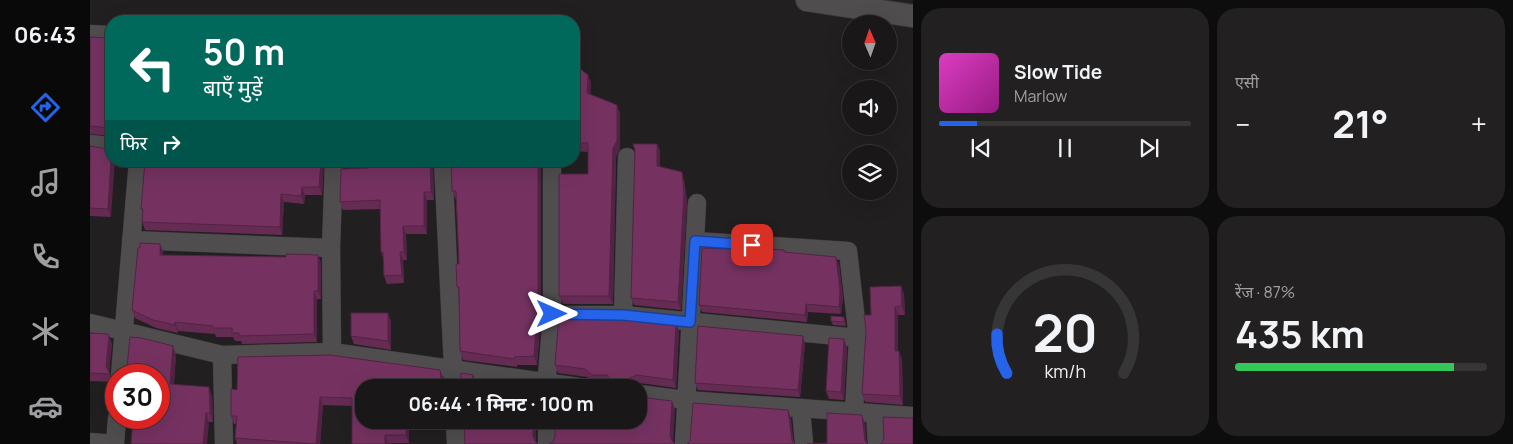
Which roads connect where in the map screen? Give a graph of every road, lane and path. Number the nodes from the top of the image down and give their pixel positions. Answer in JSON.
{"nodes":[{"id":1,"x":807,"y":0,"type":"edge"},
{"id":2,"x":913,"y":16,"type":"edge"},
{"id":3,"x":90,"y":34,"type":"edge"},
{"id":4,"x":105,"y":35,"type":"edge"},
{"id":5,"x":90,"y":144,"type":"edge"},
{"id":6,"x":105,"y":145,"type":"edge"},
{"id":7,"x":627,"y":157,"type":"dead end"},
{"id":8,"x":137,"y":167,"type":"edge"},
{"id":9,"x":334,"y":167,"type":"edge"},
{"id":10,"x":443,"y":167,"type":"edge"},
{"id":11,"x":552,"y":167,"type":"edge"},
{"id":12,"x":697,"y":203,"type":"dead end"},
{"id":13,"x":131,"y":240,"type":"junction"},
{"id":14,"x":695,"y":241,"type":"junction"},
{"id":15,"x":331,"y":248,"type":"junction"},
{"id":16,"x":552,"y":314,"type":"junction"},
{"id":17,"x":623,"y":315,"type":"junction"},
{"id":18,"x":690,"y":322,"type":"junction"},
{"id":19,"x":90,"y":323,"type":"edge"},
{"id":20,"x":122,"y":330,"type":"junction"},
{"id":21,"x":858,"y":338,"type":"junction"},
{"id":22,"x":332,"y":352,"type":"junction"},
{"id":23,"x":222,"y":355,"type":"junction"},
{"id":24,"x":120,"y":364,"type":"edge"},
{"id":25,"x":453,"y":368,"type":"junction"},
{"id":26,"x":454,"y":379,"type":"edge"},
{"id":27,"x":513,"y":379,"type":"edge"},
{"id":28,"x":547,"y":379,"type":"edge"},
{"id":29,"x":647,"y":395,"type":"edge"},
{"id":30,"x":686,"y":400,"type":"junction"},
{"id":31,"x":801,"y":408,"type":"junction"},
{"id":32,"x":854,"y":412,"type":"junction"},
{"id":33,"x":875,"y":414,"type":"junction"},
{"id":34,"x":913,"y":416,"type":"edge"},
{"id":35,"x":116,"y":429,"type":"edge"},
{"id":36,"x":455,"y":429,"type":"edge"},
{"id":37,"x":547,"y":429,"type":"edge"},
{"id":38,"x":90,"y":442,"type":"edge"},
{"id":39,"x":115,"y":444,"type":"edge"},
{"id":40,"x":224,"y":444,"type":"edge"},
{"id":41,"x":456,"y":444,"type":"edge"},
{"id":42,"x":547,"y":444,"type":"edge"},
{"id":43,"x":684,"y":444,"type":"edge"},
{"id":44,"x":804,"y":444,"type":"edge"},
{"id":45,"x":877,"y":444,"type":"edge"}],
"edges":[{"from":1,"to":2,"type":"street"},
{"from":3,"to":4,"type":"street"},
{"from":5,"to":6,"type":"street"},
{"from":7,"to":17,"type":"street"},
{"from":8,"to":13,"type":"street"},
{"from":9,"to":15,"type":"street"},
{"from":10,"to":25,"type":"street"},
{"from":11,"to":16,"type":"street"},
{"from":12,"to":14,"type":"street"},
{"from":13,"to":15,"type":"street"},
{"from":13,"to":20,"type":"street"},
{"from":14,"to":18,"type":"street"},
{"from":14,"to":21,"type":"street"},
{"from":15,"to":22,"type":"street"},
{"from":16,"to":17,"type":"street"},
{"from":16,"to":28,"type":"street"},
{"from":17,"to":18,"type":"street"},
{"from":18,"to":21,"type":"street"},
{"from":18,"to":30,"type":"street"},
{"from":19,"to":20,"type":"street"},
{"from":20,"to":23,"type":"street"},
{"from":20,"to":24,"type":"street"},
{"from":21,"to":32,"type":"street"},
{"from":22,"to":23,"type":"street"},
{"from":22,"to":25,"type":"street"},
{"from":23,"to":40,"type":"street"},
{"from":25,"to":26,"type":"street"},
{"from":25,"to":27,"type":"street"},
{"from":29,"to":30,"type":"street"},
{"from":30,"to":31,"type":"street"},
{"from":30,"to":43,"type":"street"},
{"from":31,"to":32,"type":"street"},
{"from":31,"to":44,"type":"street"},
{"from":32,"to":33,"type":"street"},
{"from":33,"to":34,"type":"street"},
{"from":33,"to":45,"type":"street"},
{"from":35,"to":39,"type":"street"},
{"from":36,"to":41,"type":"street"},
{"from":37,"to":42,"type":"street"},
{"from":38,"to":39,"type":"street"}]}
